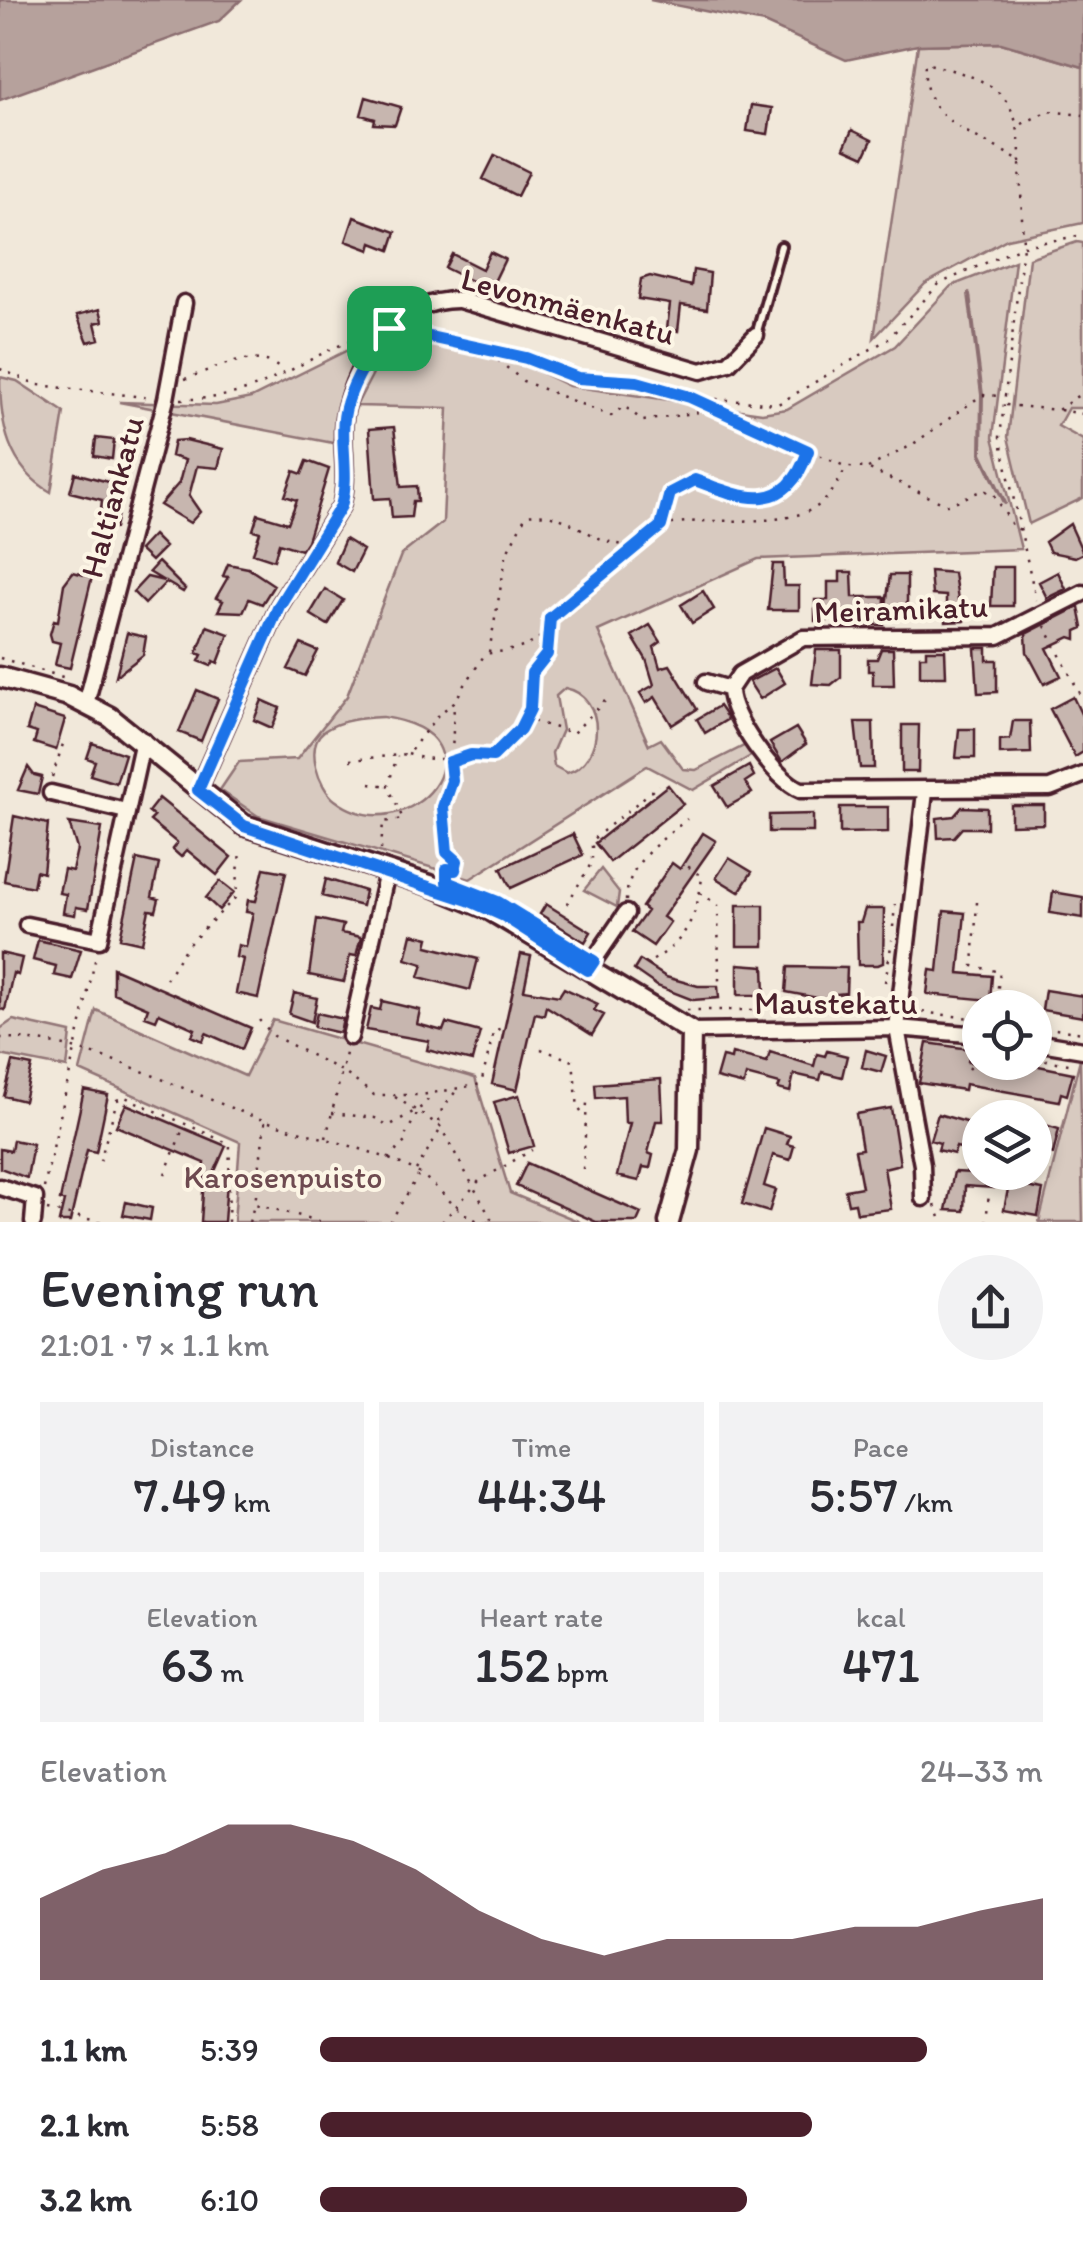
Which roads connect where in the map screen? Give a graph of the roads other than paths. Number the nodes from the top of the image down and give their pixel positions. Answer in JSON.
{"nodes":[{"id":1,"x":781,"y":246,"type":"dead end"},
{"id":2,"x":184,"y":303,"type":"dead end"},
{"id":3,"x":756,"y":336,"type":"joint"},
{"id":4,"x":1083,"y":593,"type":"edge"},
{"id":5,"x":0,"y":677,"type":"edge"},
{"id":6,"x":706,"y":682,"type":"dead end"},
{"id":7,"x":730,"y":690,"type":"junction"},
{"id":8,"x":89,"y":697,"type":"junction"},
{"id":9,"x":142,"y":740,"type":"junction"},
{"id":10,"x":1083,"y":775,"type":"edge"},
{"id":11,"x":198,"y":790,"type":"junction"},
{"id":12,"x":924,"y":792,"type":"junction"},
{"id":13,"x":52,"y":793,"type":"road end"},
{"id":14,"x":126,"y":811,"type":"junction"},
{"id":15,"x":384,"y":866,"type":"junction"},
{"id":16,"x":626,"y":913,"type":"road end"},
{"id":17,"x":27,"y":924,"type":"dead end"},
{"id":18,"x":588,"y":970,"type":"junction"},
{"id":19,"x":898,"y":1028,"type":"junction"},
{"id":20,"x":691,"y":1031,"type":"junction"},
{"id":21,"x":962,"y":1033,"type":"edge"},
{"id":22,"x":350,"y":1037,"type":"road end"},
{"id":23,"x":1052,"y":1045,"type":"edge"},
{"id":24,"x":1083,"y":1050,"type":"edge"},
{"id":25,"x":0,"y":1187,"type":"edge"},
{"id":26,"x":926,"y":1195,"type":"road end"},
{"id":27,"x":35,"y":1215,"type":"edge"},
{"id":28,"x":668,"y":1222,"type":"edge"}],
"edges":[{"from":1,"to":3,"type":"lane"},
{"from":2,"to":8,"type":"street","name":"Haltiankatu"},
{"from":3,"to":11,"type":"street","name":"Levonmäenkatu"},
{"from":4,"to":7,"type":"street","name":"Meiramikatu"},
{"from":5,"to":8,"type":"street"},
{"from":6,"to":7,"type":"street"},
{"from":7,"to":12,"type":"street"},
{"from":8,"to":9,"type":"street"},
{"from":9,"to":11,"type":"street"},
{"from":9,"to":14,"type":"street"},
{"from":10,"to":12,"type":"street"},
{"from":11,"to":15,"type":"street"},
{"from":12,"to":19,"type":"street"},
{"from":13,"to":14,"type":"street"},
{"from":14,"to":17,"type":"street"},
{"from":15,"to":18,"type":"street"},
{"from":15,"to":22,"type":"street"},
{"from":16,"to":18,"type":"street"},
{"from":18,"to":20,"type":"street"},
{"from":19,"to":20,"type":"street","name":"Maustekatu"},
{"from":19,"to":21,"type":"street","name":"Maustekatu"},
{"from":19,"to":26,"type":"street"},
{"from":20,"to":28,"type":"street"},
{"from":23,"to":24,"type":"street"},
{"from":25,"to":27,"type":"street"}]}
